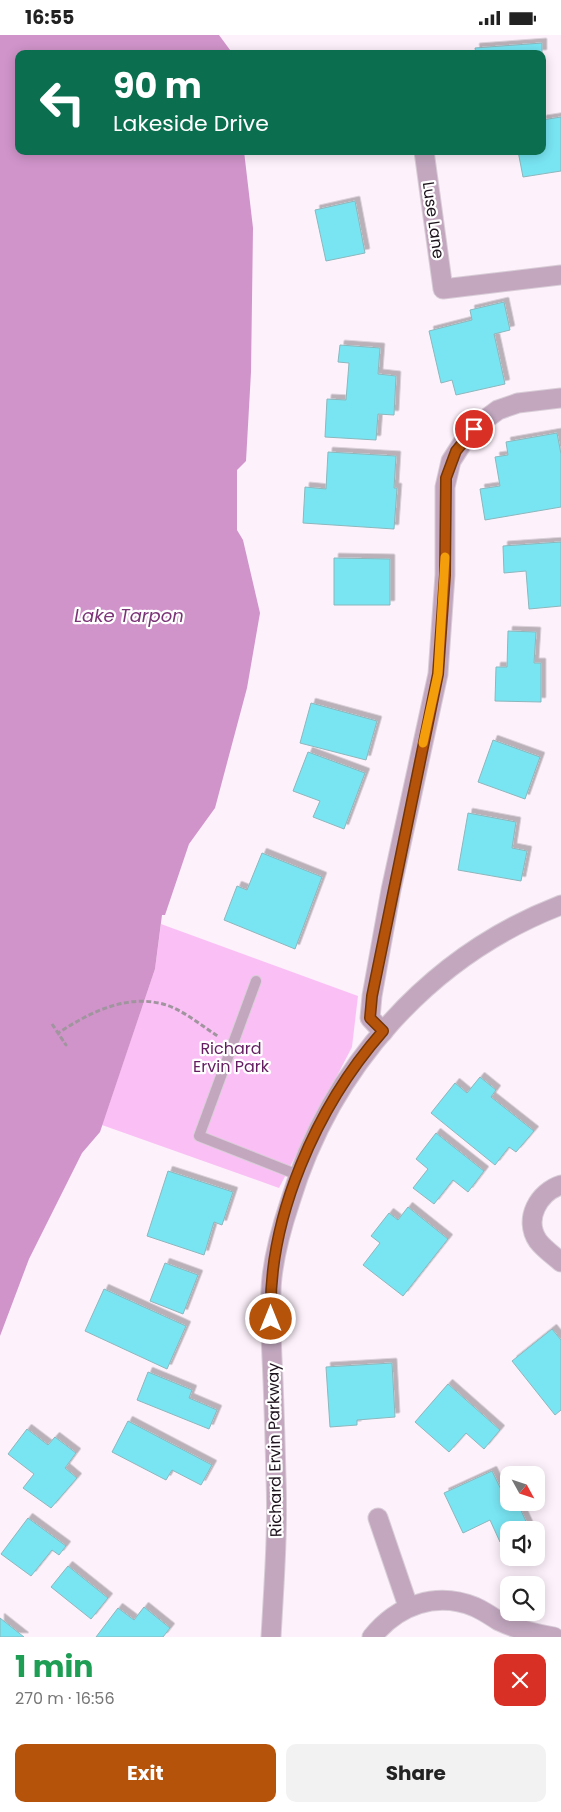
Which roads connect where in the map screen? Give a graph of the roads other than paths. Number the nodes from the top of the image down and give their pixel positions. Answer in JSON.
{"nodes":[{"id":1,"x":425,"y":155,"type":"edge"},
{"id":2,"x":561,"y":275,"type":"edge"},
{"id":3,"x":561,"y":398,"type":"edge"},
{"id":4,"x":561,"y":905,"type":"edge"},
{"id":5,"x":256,"y":981,"type":"dead end"},
{"id":6,"x":383,"y":1031,"type":"junction"},
{"id":7,"x":298,"y":1175,"type":"junction"},
{"id":8,"x":561,"y":1185,"type":"edge"},
{"id":9,"x":561,"y":1262,"type":"edge"},
{"id":10,"x":378,"y":1519,"type":"dead end"},
{"id":11,"x":408,"y":1606,"type":"junction"},
{"id":12,"x":271,"y":1637,"type":"edge"},
{"id":13,"x":372,"y":1637,"type":"edge"},
{"id":14,"x":554,"y":1637,"type":"edge"}],
"edges":[{"from":1,"to":2,"type":"street","name":"Luse Lane"},
{"from":3,"to":6,"type":"street"},
{"from":4,"to":6,"type":"street","name":"Richard Ervin Parkway"},
{"from":5,"to":7,"type":"lane"},
{"from":6,"to":7,"type":"street","name":"Richard Ervin Parkway"},
{"from":7,"to":12,"type":"street","name":"Richard Ervin Parkway"},
{"from":8,"to":9,"type":"street"},
{"from":10,"to":11,"type":"street"},
{"from":11,"to":13,"type":"street"},
{"from":11,"to":14,"type":"street"}]}
